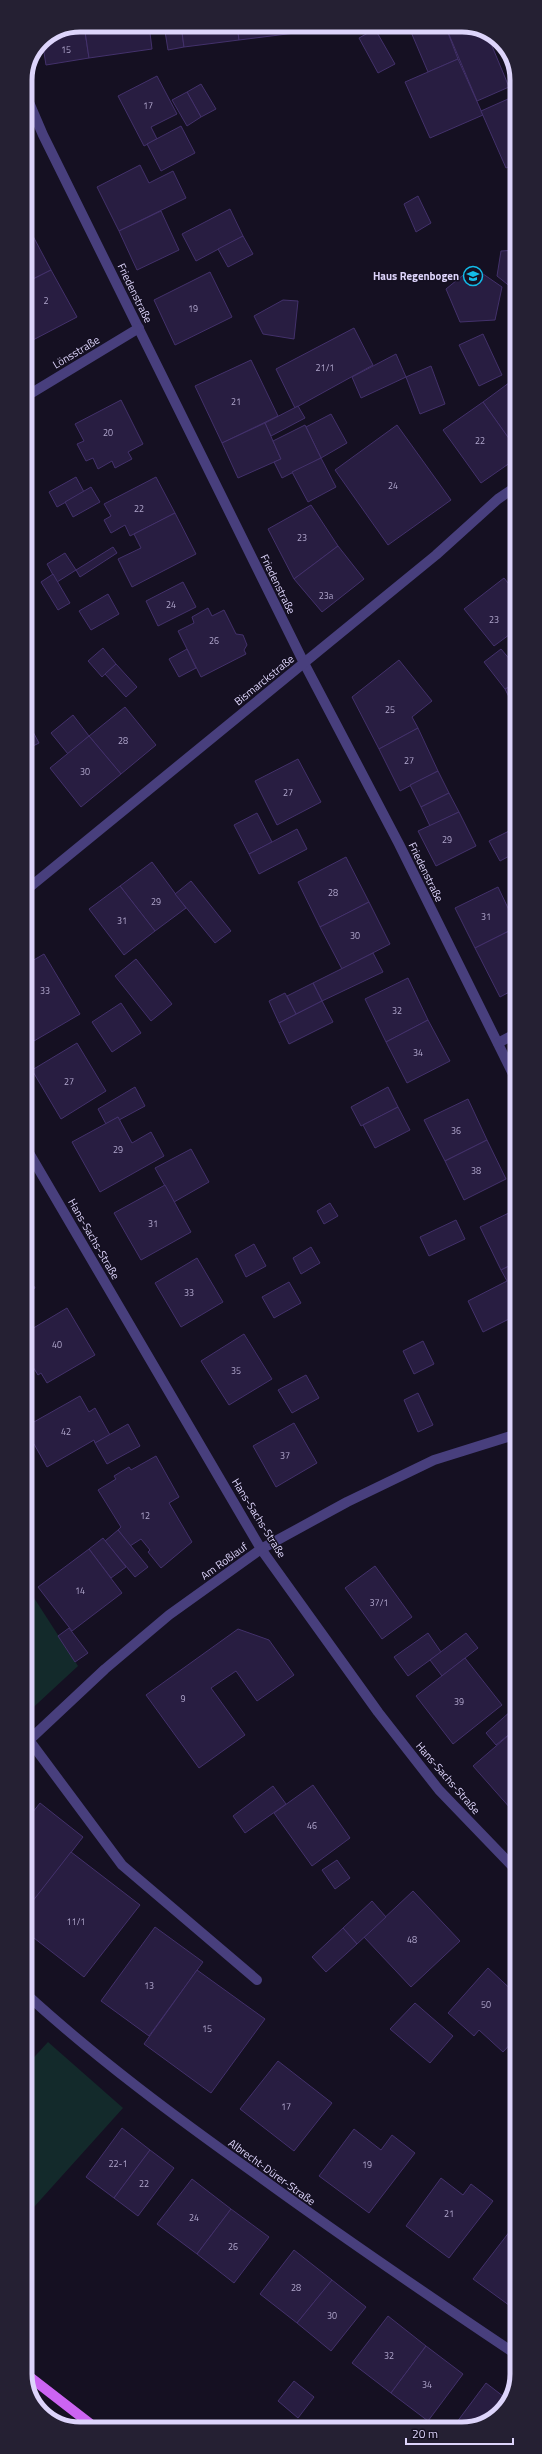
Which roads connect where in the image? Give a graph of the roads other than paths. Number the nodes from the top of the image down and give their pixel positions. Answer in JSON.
{"nodes":[{"id":1,"x":32,"y":109,"type":"edge"},
{"id":2,"x":139,"y":328,"type":"junction"},
{"id":3,"x":32,"y":393,"type":"edge"},
{"id":4,"x":510,"y":492,"type":"edge"},
{"id":5,"x":304,"y":663,"type":"junction"},
{"id":6,"x":32,"y":884,"type":"edge"},
{"id":7,"x":510,"y":1038,"type":"edge"},
{"id":8,"x":498,"y":1044,"type":"junction"},
{"id":9,"x":510,"y":1068,"type":"edge"},
{"id":10,"x":32,"y":1158,"type":"edge"},
{"id":11,"x":510,"y":1436,"type":"edge"},
{"id":12,"x":261,"y":1549,"type":"junction"},
{"id":13,"x":32,"y":1737,"type":"edge"},
{"id":14,"x":32,"y":1749,"type":"edge"},
{"id":15,"x":510,"y":1864,"type":"edge"},
{"id":16,"x":257,"y":1980,"type":"dead end"},
{"id":17,"x":32,"y":1998,"type":"edge"},
{"id":18,"x":510,"y":2350,"type":"edge"},
{"id":19,"x":32,"y":2379,"type":"edge"},
{"id":20,"x":88,"y":2422,"type":"edge"}],
"edges":[{"from":1,"to":2,"type":"street","name":"Friedenstraße"},
{"from":2,"to":3,"type":"street","name":"Lönsstraße"},
{"from":2,"to":5,"type":"street","name":"Friedenstraße"},
{"from":4,"to":5,"type":"street","name":"Bismarckstraße"},
{"from":5,"to":6,"type":"street","name":"Bismarckstraße"},
{"from":5,"to":8,"type":"street","name":"Friedenstraße"},
{"from":7,"to":8,"type":"street"},
{"from":8,"to":9,"type":"street","name":"Friedenstraße"},
{"from":10,"to":12,"type":"street","name":"Hans-Sachs-Straße"},
{"from":11,"to":12,"type":"street","name":"Am Roßlauf"},
{"from":12,"to":13,"type":"street","name":"Am Roßlauf"},
{"from":12,"to":15,"type":"street","name":"Hans-Sachs-Straße"},
{"from":14,"to":16,"type":"street"},
{"from":17,"to":18,"type":"street","name":"Albrecht-Dürer-Straße"},
{"from":19,"to":20,"type":"main road"}]}
